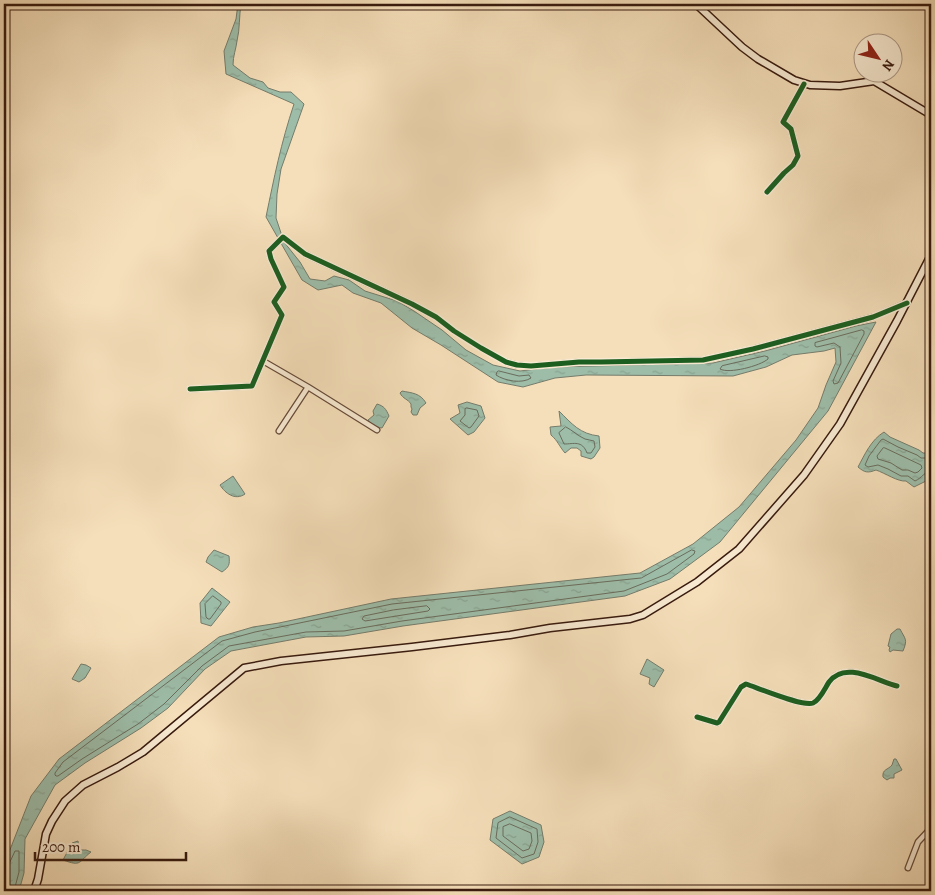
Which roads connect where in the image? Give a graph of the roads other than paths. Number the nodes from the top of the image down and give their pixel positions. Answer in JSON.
{"nodes":[{"id":1,"x":696,"y":4,"type":"edge"},
{"id":2,"x":804,"y":84,"type":"junction"},
{"id":3,"x":931,"y":115,"type":"edge"},
{"id":4,"x":767,"y":192,"type":"dead end"},
{"id":5,"x":931,"y":255,"type":"edge"},
{"id":6,"x":906,"y":303,"type":"junction"},
{"id":7,"x":263,"y":361,"type":"junction"},
{"id":8,"x":308,"y":386,"type":"junction"},
{"id":9,"x":190,"y":389,"type":"dead end"},
{"id":10,"x":377,"y":430,"type":"dead end"},
{"id":11,"x":279,"y":431,"type":"dead end"},
{"id":12,"x":897,"y":686,"type":"dead end"},
{"id":13,"x":697,"y":717,"type":"dead end"},
{"id":14,"x":931,"y":828,"type":"edge"},
{"id":15,"x":908,"y":868,"type":"dead end"},
{"id":16,"x":34,"y":891,"type":"edge"}],
"edges":[{"from":1,"to":2,"type":"main road"},
{"from":2,"to":3,"type":"main road"},
{"from":2,"to":4,"type":"street"},
{"from":5,"to":6,"type":"main road"},
{"from":6,"to":7,"type":"street"},
{"from":6,"to":16,"type":"main road"},
{"from":7,"to":8,"type":"street"},
{"from":7,"to":9,"type":"street"},
{"from":8,"to":10,"type":"street"},
{"from":8,"to":11,"type":"street"},
{"from":12,"to":13,"type":"street"},
{"from":14,"to":15,"type":"street"}]}
